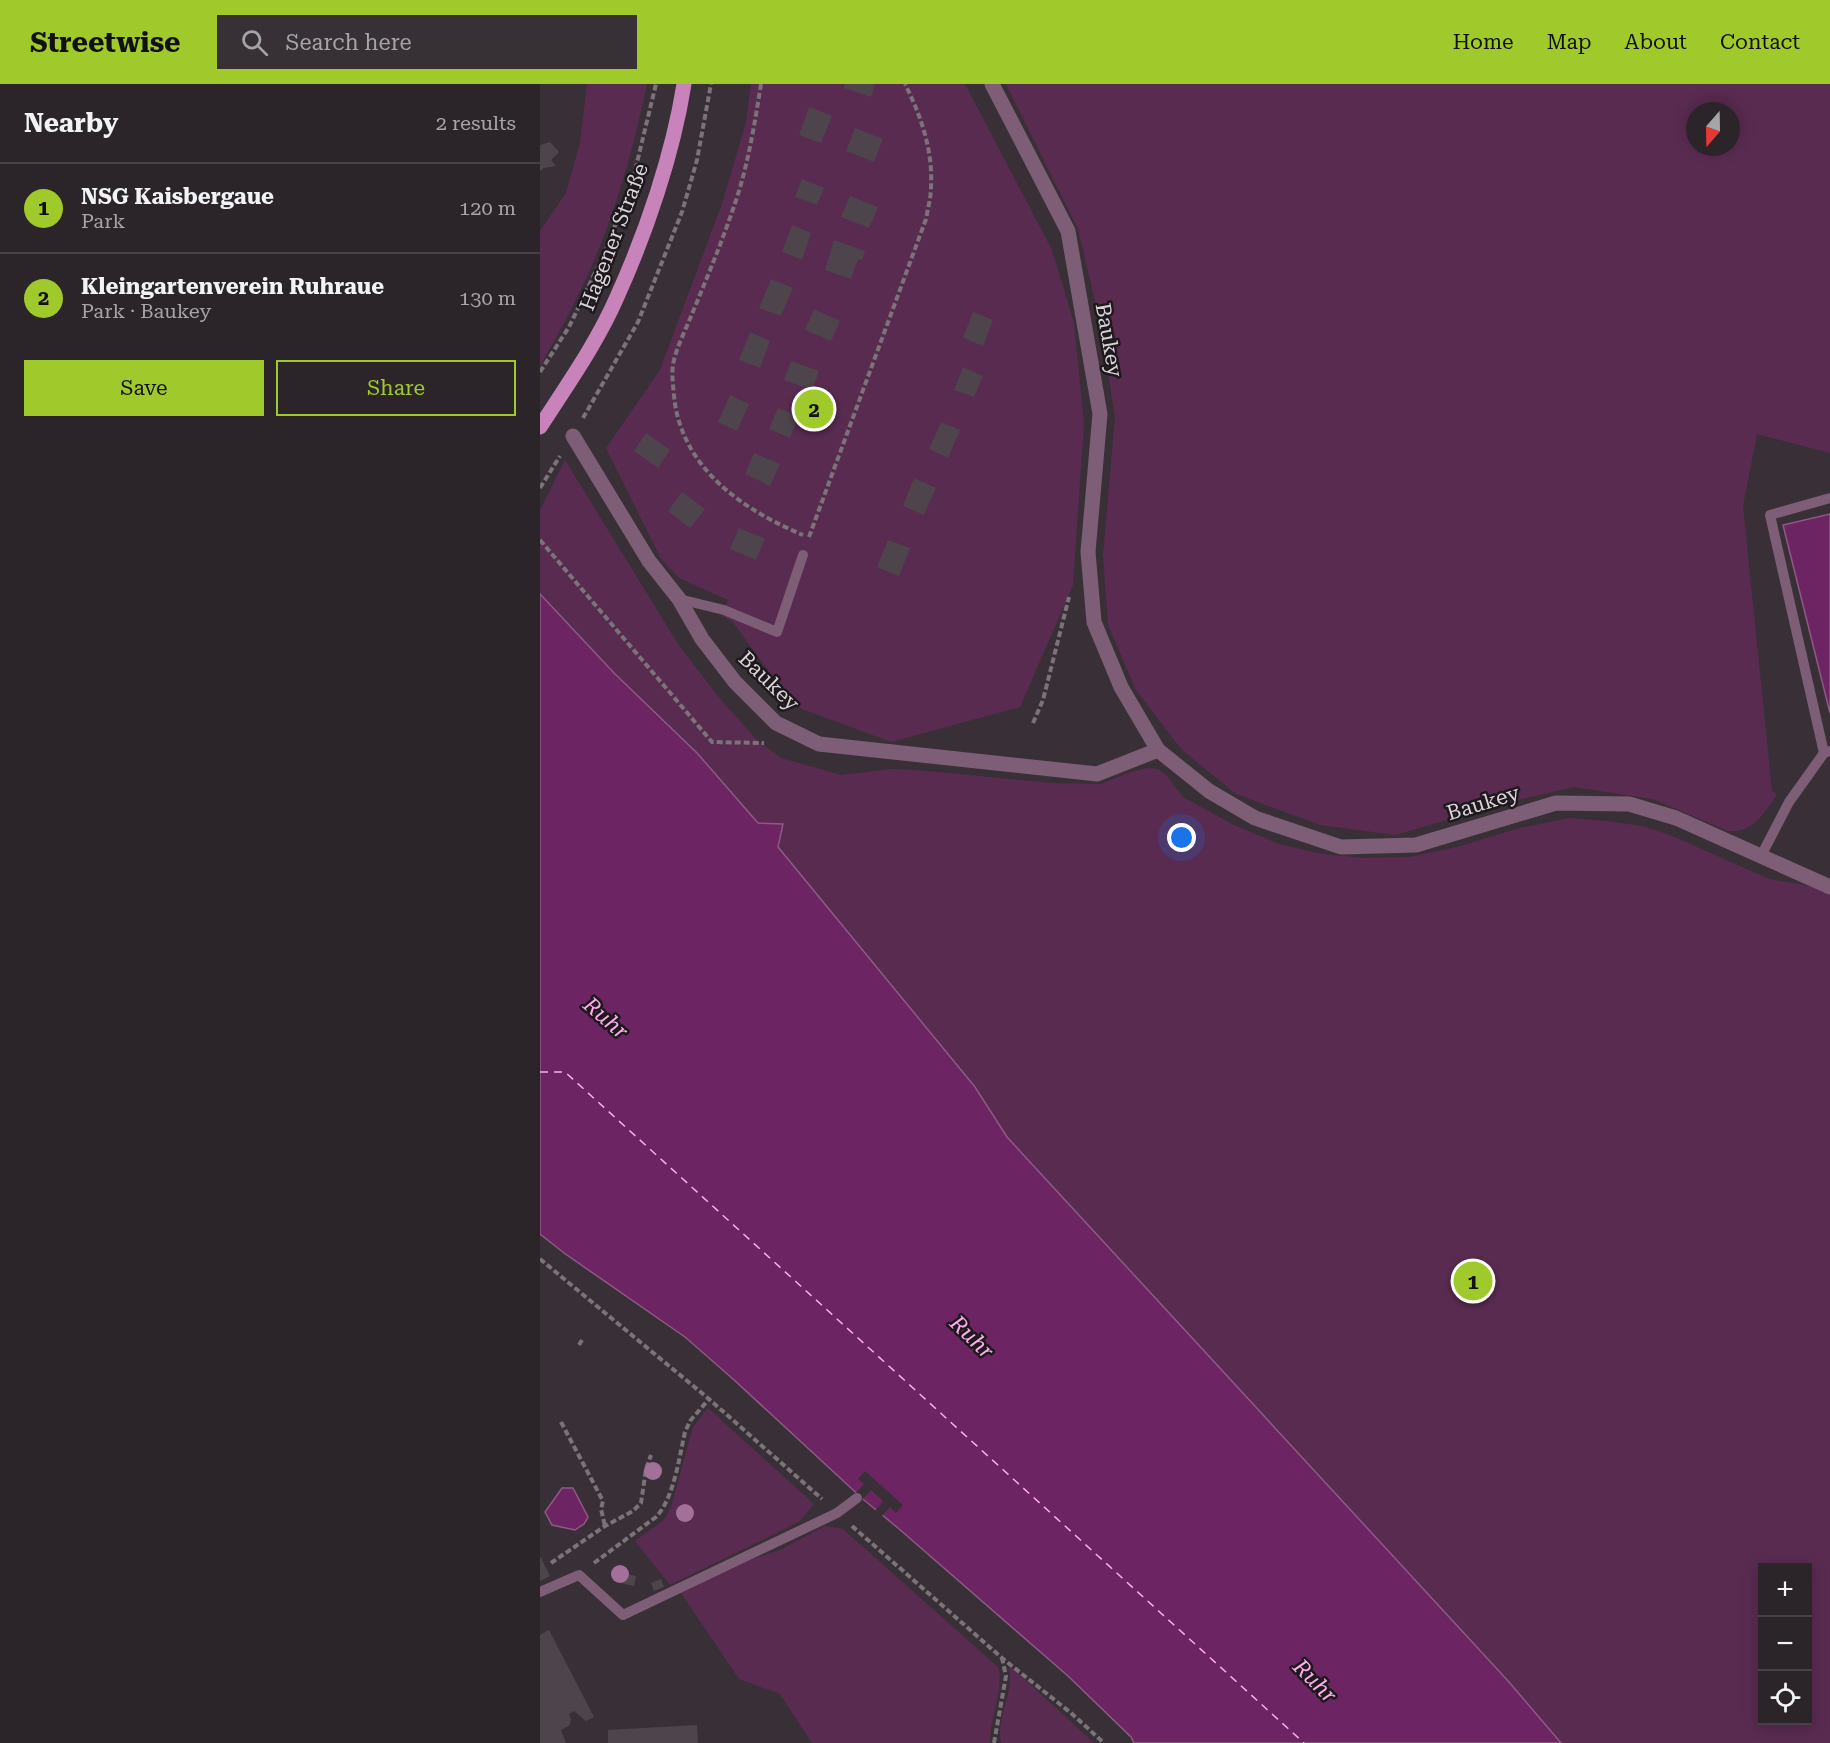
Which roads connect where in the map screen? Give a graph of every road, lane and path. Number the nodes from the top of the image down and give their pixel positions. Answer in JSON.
{"nodes":[{"id":1,"x":656,"y":84,"type":"edge"},
{"id":2,"x":684,"y":84,"type":"edge"},
{"id":3,"x":761,"y":84,"type":"edge"},
{"id":4,"x":905,"y":84,"type":"edge"},
{"id":5,"x":992,"y":84,"type":"edge"},
{"id":6,"x":540,"y":372,"type":"edge"},
{"id":7,"x":540,"y":427,"type":"edge"},
{"id":8,"x":573,"y":436,"type":"joint"},
{"id":9,"x":540,"y":488,"type":"edge"},
{"id":10,"x":1830,"y":498,"type":"edge"},
{"id":11,"x":540,"y":540,"type":"edge"},
{"id":12,"x":803,"y":555,"type":"dead end"},
{"id":13,"x":1073,"y":587,"type":"dead end"},
{"id":14,"x":679,"y":599,"type":"junction"},
{"id":15,"x":1033,"y":723,"type":"dead end"},
{"id":16,"x":772,"y":743,"type":"dead end"},
{"id":17,"x":1158,"y":750,"type":"junction"},
{"id":18,"x":1827,"y":752,"type":"edge"},
{"id":19,"x":1761,"y":856,"type":"junction"},
{"id":20,"x":1830,"y":887,"type":"edge"},
{"id":21,"x":540,"y":1259,"type":"edge"},
{"id":22,"x":582,"y":1340,"type":"dead end"},
{"id":23,"x":579,"y":1345,"type":"dead end"},
{"id":24,"x":709,"y":1399,"type":"junction"},
{"id":25,"x":561,"y":1422,"type":"dead end"},
{"id":26,"x":651,"y":1455,"type":"dead end"},
{"id":27,"x":857,"y":1498,"type":"dead end"},
{"id":28,"x":837,"y":1513,"type":"junction"},
{"id":29,"x":605,"y":1526,"type":"junction"},
{"id":30,"x":579,"y":1575,"type":"junction"},
{"id":31,"x":543,"y":1590,"type":"edge"},
{"id":32,"x":1002,"y":1658,"type":"junction"},
{"id":33,"x":994,"y":1743,"type":"edge"},
{"id":34,"x":1104,"y":1743,"type":"edge"}],
"edges":[{"from":1,"to":6,"type":"path"},
{"from":2,"to":7,"type":"main road","name":"Hagener Straße"},
{"from":3,"to":4,"type":"path"},
{"from":5,"to":17,"type":"street","name":"Baukey"},
{"from":8,"to":9,"type":"path"},
{"from":8,"to":14,"type":"street","name":"Baukey"},
{"from":10,"to":18,"type":"lane"},
{"from":11,"to":16,"type":"path"},
{"from":12,"to":14,"type":"lane"},
{"from":13,"to":15,"type":"path"},
{"from":14,"to":17,"type":"street","name":"Baukey"},
{"from":17,"to":19,"type":"street","name":"Baukey"},
{"from":18,"to":19,"type":"lane"},
{"from":19,"to":20,"type":"street","name":"Baukey"},
{"from":21,"to":24,"type":"path"},
{"from":22,"to":23,"type":"path"},
{"from":24,"to":28,"type":"path"},
{"from":24,"to":30,"type":"path"},
{"from":25,"to":29,"type":"path"},
{"from":26,"to":29,"type":"path"},
{"from":27,"to":28,"type":"lane"},
{"from":28,"to":30,"type":"lane"},
{"from":28,"to":32,"type":"path"},
{"from":29,"to":31,"type":"path"},
{"from":30,"to":31,"type":"lane"},
{"from":32,"to":33,"type":"path"},
{"from":32,"to":34,"type":"path"}]}
